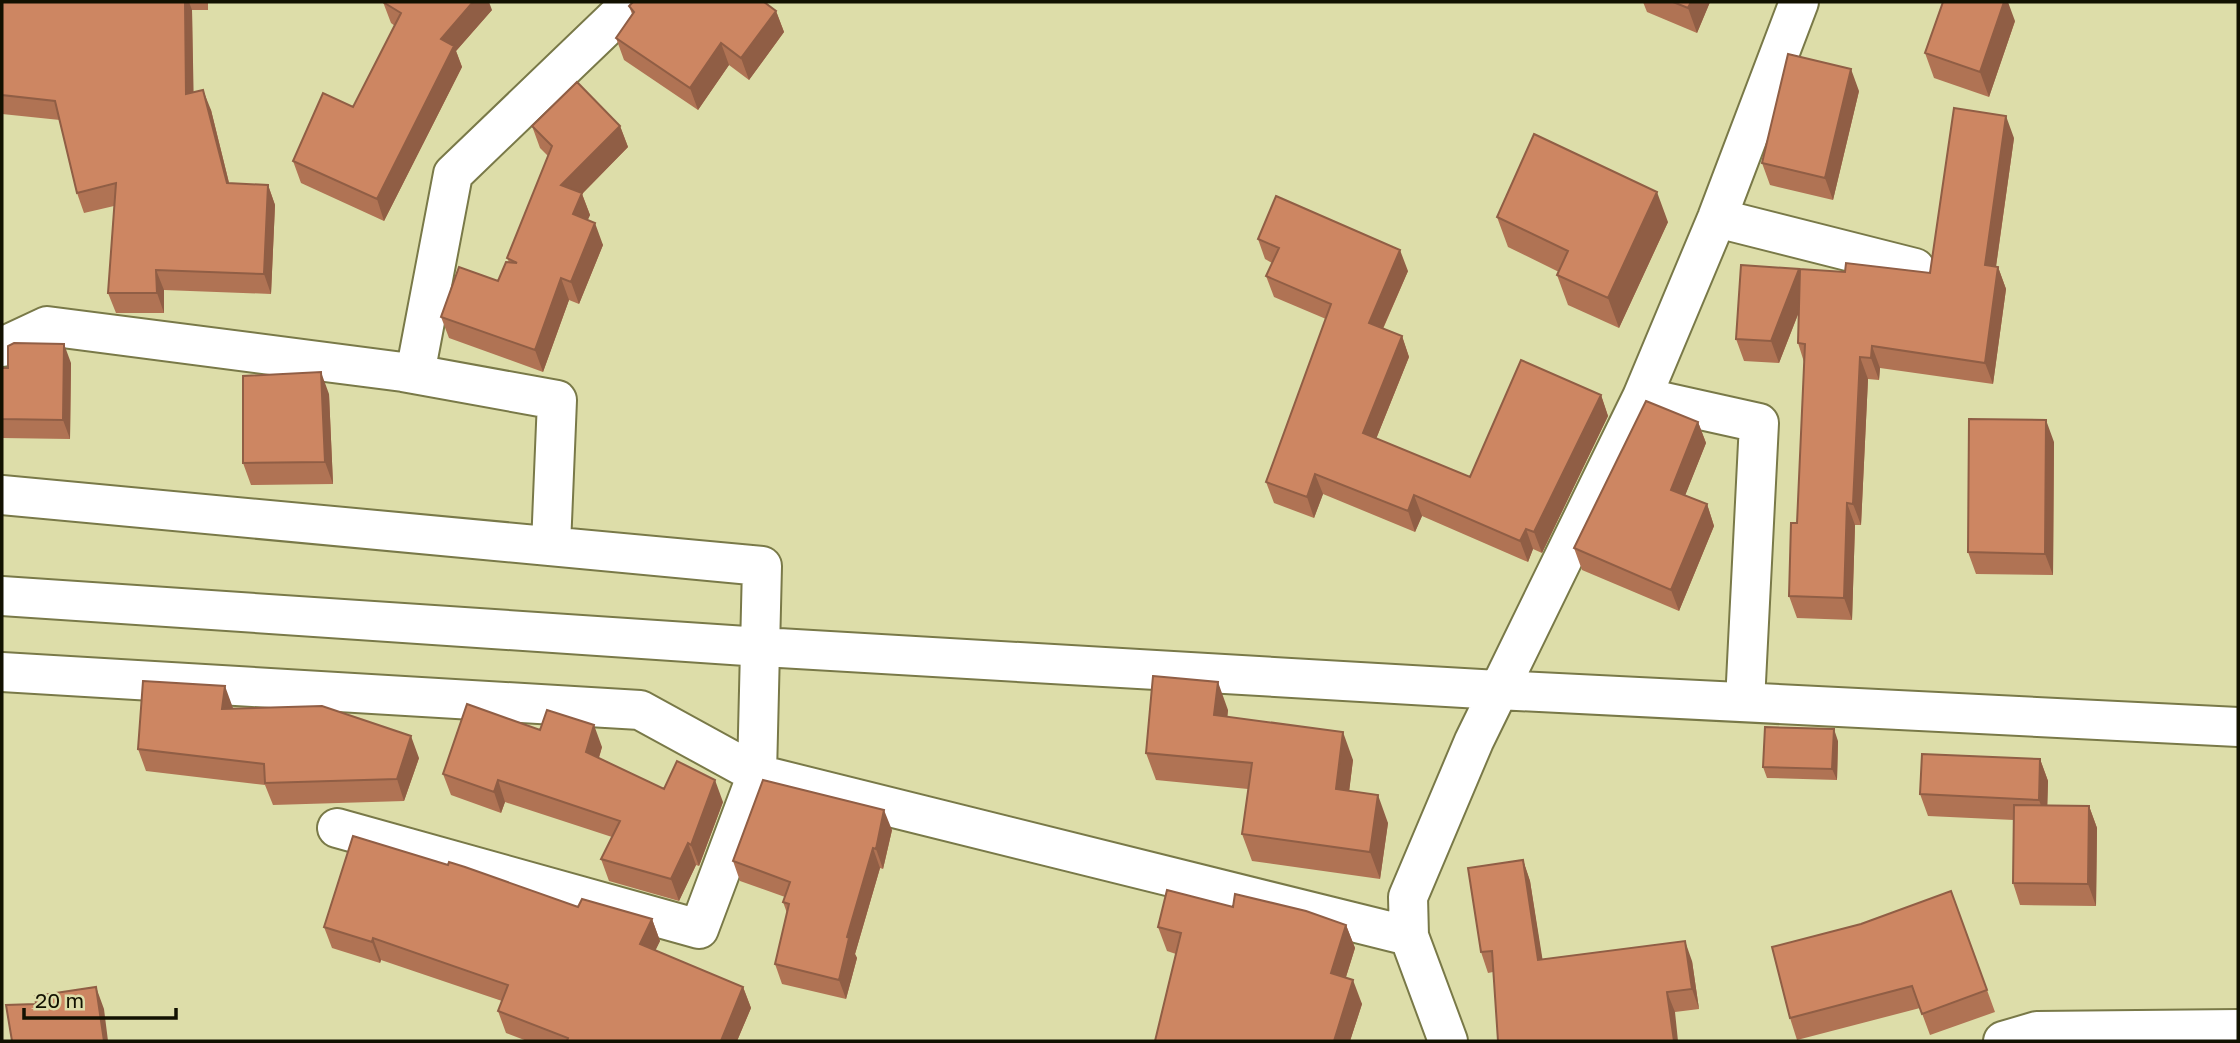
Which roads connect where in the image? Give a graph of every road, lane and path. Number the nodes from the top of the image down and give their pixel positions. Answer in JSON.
{"nodes":[{"id":1,"x":632,"y":2,"type":"edge"},
{"id":2,"x":1799,"y":2,"type":"edge"},
{"id":3,"x":1717,"y":218,"type":"junction"},
{"id":4,"x":1915,"y":268,"type":"edge"},
{"id":5,"x":2,"y":346,"type":"edge"},
{"id":6,"x":415,"y":374,"type":"junction"},
{"id":7,"x":1642,"y":397,"type":"junction"},
{"id":8,"x":2,"y":495,"type":"edge"},
{"id":9,"x":551,"y":546,"type":"junction"},
{"id":10,"x":2,"y":596,"type":"edge"},
{"id":11,"x":761,"y":647,"type":"junction"},
{"id":12,"x":2,"y":672,"type":"edge"},
{"id":13,"x":1498,"y":690,"type":"junction"},
{"id":14,"x":1745,"y":702,"type":"junction"},
{"id":15,"x":2238,"y":727,"type":"edge"},
{"id":16,"x":757,"y":774,"type":"junction"},
{"id":17,"x":337,"y":828,"type":"dead end"},
{"id":18,"x":1409,"y":936,"type":"junction"},
{"id":19,"x":2238,"y":1029,"type":"edge"},
{"id":20,"x":1448,"y":1041,"type":"edge"},
{"id":21,"x":2003,"y":1041,"type":"edge"}],
"edges":[{"from":1,"to":6,"type":"street"},
{"from":2,"to":3,"type":"street"},
{"from":3,"to":4,"type":"street"},
{"from":3,"to":7,"type":"street"},
{"from":5,"to":6,"type":"street"},
{"from":6,"to":9,"type":"street"},
{"from":7,"to":13,"type":"street"},
{"from":7,"to":14,"type":"street"},
{"from":8,"to":9,"type":"street"},
{"from":9,"to":11,"type":"street"},
{"from":10,"to":11,"type":"street"},
{"from":11,"to":13,"type":"street"},
{"from":11,"to":16,"type":"street"},
{"from":12,"to":16,"type":"street"},
{"from":13,"to":14,"type":"street"},
{"from":13,"to":18,"type":"street"},
{"from":14,"to":15,"type":"street"},
{"from":16,"to":17,"type":"street"},
{"from":16,"to":18,"type":"street"},
{"from":18,"to":20,"type":"street"},
{"from":19,"to":21,"type":"street"}]}
